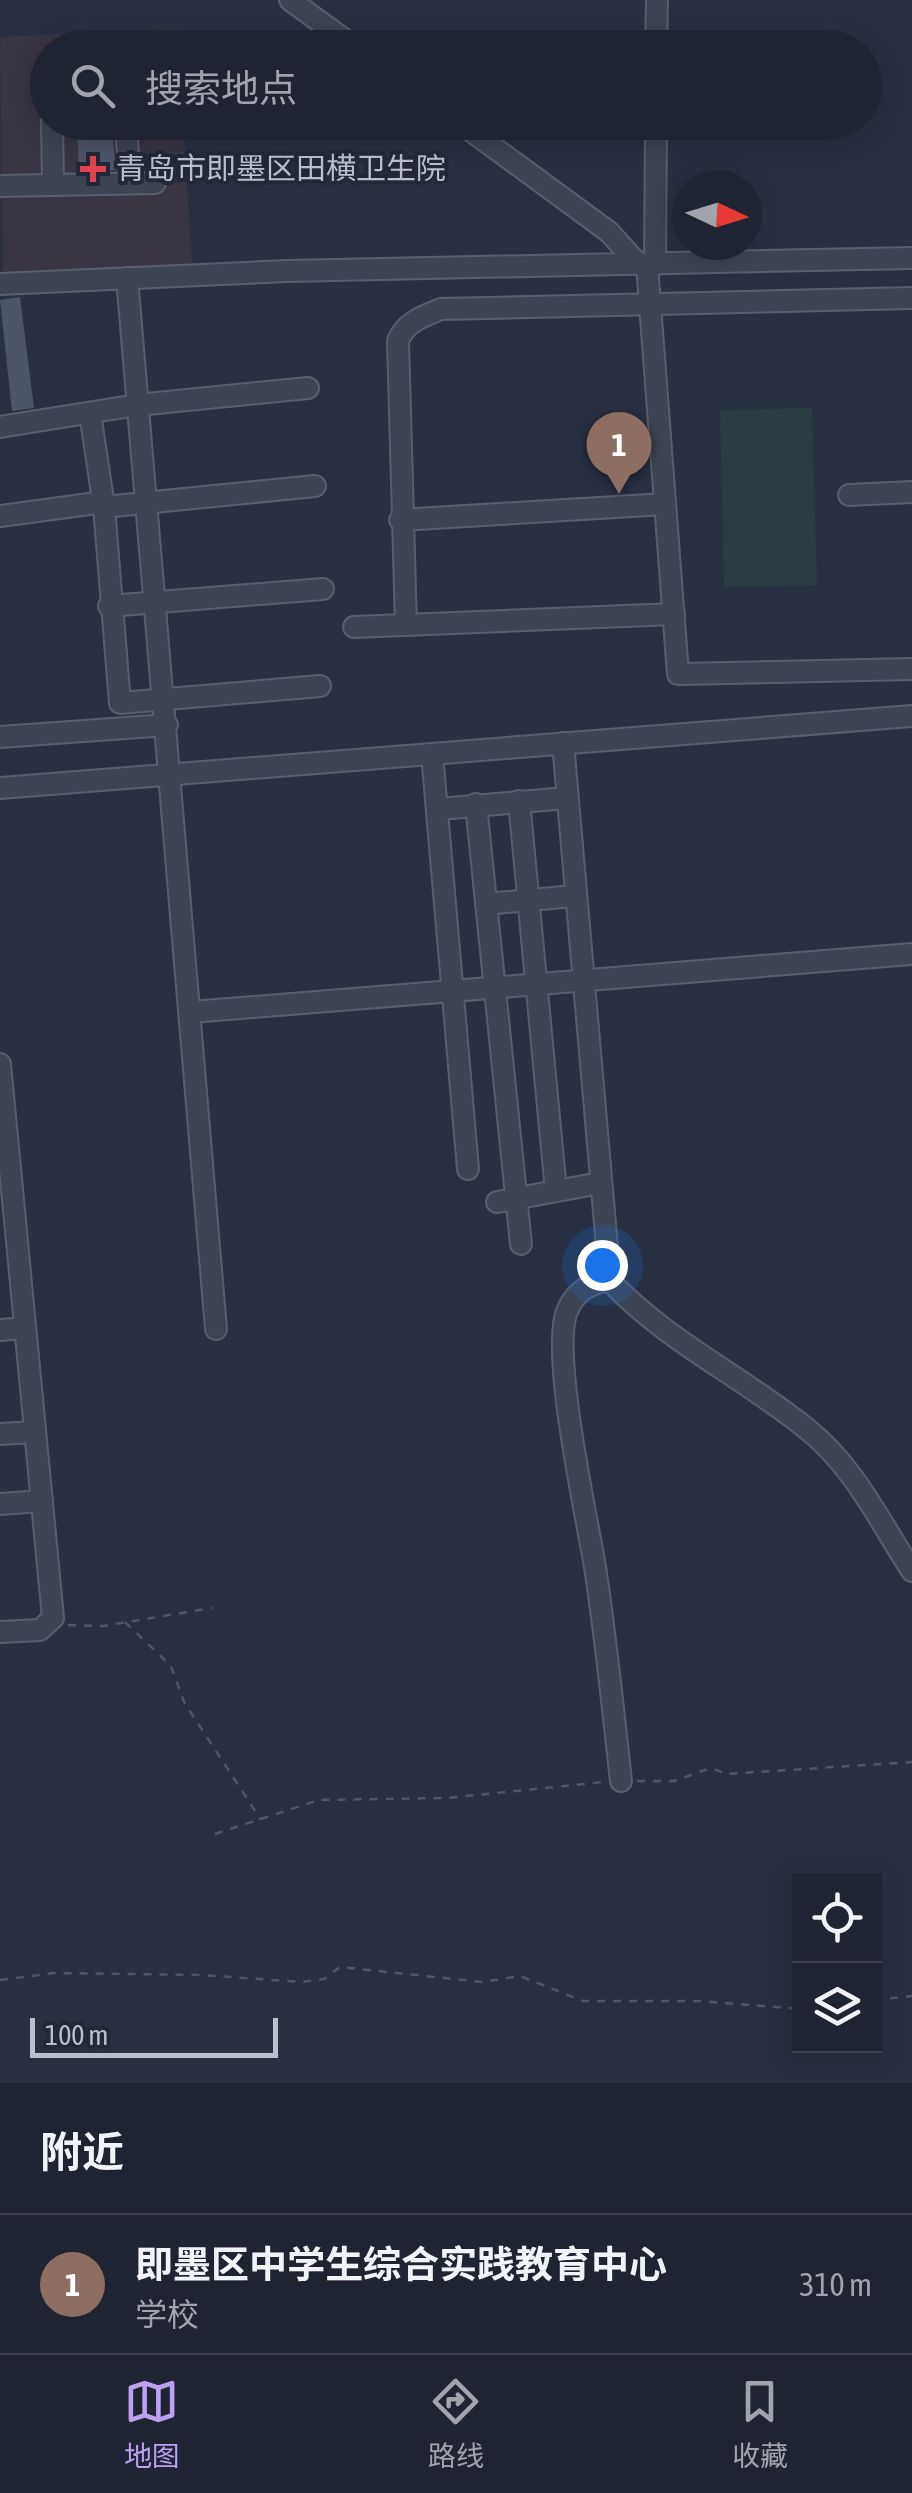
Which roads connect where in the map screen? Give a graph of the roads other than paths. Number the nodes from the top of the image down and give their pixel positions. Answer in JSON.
{"nodes":[{"id":1,"x":290,"y":0,"type":"edge"},
{"id":2,"x":656,"y":0,"type":"edge"},
{"id":3,"x":331,"y":30,"type":"edge"},
{"id":4,"x":656,"y":30,"type":"edge"},
{"id":5,"x":52,"y":140,"type":"edge"},
{"id":6,"x":126,"y":140,"type":"edge"},
{"id":7,"x":484,"y":140,"type":"edge"},
{"id":8,"x":655,"y":140,"type":"edge"},
{"id":9,"x":154,"y":183,"type":"dead end"},
{"id":10,"x":131,"y":184,"type":"junction"},
{"id":11,"x":53,"y":185,"type":"junction"},
{"id":12,"x":0,"y":186,"type":"edge"},
{"id":13,"x":912,"y":258,"type":"edge"},
{"id":14,"x":647,"y":265,"type":"junction"},
{"id":15,"x":126,"y":278,"type":"junction"},
{"id":16,"x":0,"y":284,"type":"edge"},
{"id":17,"x":912,"y":298,"type":"edge"},
{"id":18,"x":650,"y":303,"type":"junction"},
{"id":19,"x":912,"y":311,"type":"edge"},
{"id":20,"x":308,"y":388,"type":"dead end"},
{"id":21,"x":137,"y":406,"type":"junction"},
{"id":22,"x":90,"y":413,"type":"junction"},
{"id":23,"x":0,"y":427,"type":"edge"},
{"id":24,"x":315,"y":486,"type":"dead end"},
{"id":25,"x":912,"y":492,"type":"edge"},
{"id":26,"x":849,"y":495,"type":"dead end"},
{"id":27,"x":146,"y":503,"type":"junction"},
{"id":28,"x":665,"y":504,"type":"junction"},
{"id":29,"x":104,"y":505,"type":"junction"},
{"id":30,"x":0,"y":516,"type":"edge"},
{"id":31,"x":400,"y":520,"type":"junction"},
{"id":32,"x":322,"y":589,"type":"dead end"},
{"id":33,"x":156,"y":602,"type":"junction"},
{"id":34,"x":108,"y":606,"type":"junction"},
{"id":35,"x":674,"y":614,"type":"junction"},
{"id":36,"x":406,"y":625,"type":"junction"},
{"id":37,"x":354,"y":628,"type":"dead end"},
{"id":38,"x":912,"y":669,"type":"edge"},
{"id":39,"x":320,"y":686,"type":"dead end"},
{"id":40,"x":165,"y":699,"type":"junction"},
{"id":41,"x":912,"y":716,"type":"edge"},
{"id":42,"x":168,"y":725,"type":"junction"},
{"id":43,"x":0,"y":737,"type":"edge"},
{"id":44,"x":563,"y":744,"type":"junction"},
{"id":45,"x":432,"y":754,"type":"junction"},
{"id":46,"x":172,"y":775,"type":"junction"},
{"id":47,"x":0,"y":788,"type":"edge"},
{"id":48,"x":567,"y":798,"type":"junction"},
{"id":49,"x":518,"y":801,"type":"junction"},
{"id":50,"x":476,"y":804,"type":"junction"},
{"id":51,"x":439,"y":809,"type":"junction"},
{"id":52,"x":574,"y":896,"type":"junction"},
{"id":53,"x":528,"y":900,"type":"junction"},
{"id":54,"x":486,"y":904,"type":"junction"},
{"id":55,"x":912,"y":954,"type":"edge"},
{"id":56,"x":580,"y":982,"type":"junction"},
{"id":57,"x":536,"y":985,"type":"junction"},
{"id":58,"x":494,"y":988,"type":"junction"},
{"id":59,"x":453,"y":992,"type":"junction"},
{"id":60,"x":191,"y":1012,"type":"junction"},
{"id":61,"x":1,"y":1077,"type":"edge"},
{"id":62,"x":468,"y":1169,"type":"dead end"},
{"id":63,"x":6,"y":1181,"type":"edge"},
{"id":64,"x":600,"y":1182,"type":"junction"},
{"id":65,"x":556,"y":1191,"type":"junction"},
{"id":66,"x":507,"y":1200,"type":"junction"},
{"id":67,"x":521,"y":1244,"type":"dead end"},
{"id":68,"x":10,"y":1263,"type":"edge"},
{"id":69,"x":610,"y":1280,"type":"junction"},
{"id":70,"x":25,"y":1328,"type":"junction"},
{"id":71,"x":216,"y":1329,"type":"dead end"},
{"id":72,"x":0,"y":1330,"type":"edge"},
{"id":73,"x":35,"y":1432,"type":"junction"},
{"id":74,"x":0,"y":1434,"type":"edge"},
{"id":75,"x":42,"y":1502,"type":"junction"},
{"id":76,"x":0,"y":1504,"type":"edge"},
{"id":77,"x":912,"y":1572,"type":"edge"},
{"id":78,"x":0,"y":1632,"type":"edge"},
{"id":79,"x":622,"y":1781,"type":"road end"}],
"edges":[{"from":1,"to":3,"type":"street"},
{"from":2,"to":4,"type":"street"},
{"from":5,"to":11,"type":"street"},
{"from":6,"to":10,"type":"street"},
{"from":7,"to":14,"type":"street"},
{"from":8,"to":14,"type":"street"},
{"from":9,"to":10,"type":"street"},
{"from":10,"to":11,"type":"street"},
{"from":11,"to":12,"type":"street"},
{"from":13,"to":14,"type":"street"},
{"from":14,"to":15,"type":"street"},
{"from":14,"to":18,"type":"street"},
{"from":15,"to":16,"type":"street"},
{"from":15,"to":21,"type":"street"},
{"from":17,"to":18,"type":"street"},
{"from":17,"to":19,"type":"street"},
{"from":18,"to":28,"type":"street"},
{"from":18,"to":31,"type":"street"},
{"from":20,"to":21,"type":"street"},
{"from":21,"to":22,"type":"street"},
{"from":21,"to":27,"type":"street"},
{"from":22,"to":23,"type":"street"},
{"from":22,"to":29,"type":"street"},
{"from":24,"to":27,"type":"street"},
{"from":25,"to":26,"type":"street"},
{"from":27,"to":29,"type":"street"},
{"from":27,"to":33,"type":"street"},
{"from":28,"to":31,"type":"street"},
{"from":28,"to":35,"type":"street"},
{"from":29,"to":30,"type":"street"},
{"from":29,"to":34,"type":"street"},
{"from":31,"to":36,"type":"street"},
{"from":32,"to":33,"type":"street"},
{"from":33,"to":34,"type":"street"},
{"from":33,"to":40,"type":"street"},
{"from":34,"to":40,"type":"street"},
{"from":35,"to":36,"type":"street"},
{"from":35,"to":38,"type":"street"},
{"from":36,"to":37,"type":"street"},
{"from":39,"to":40,"type":"street"},
{"from":40,"to":42,"type":"street"},
{"from":41,"to":44,"type":"street"},
{"from":42,"to":43,"type":"street"},
{"from":42,"to":46,"type":"street"},
{"from":44,"to":45,"type":"street"},
{"from":44,"to":48,"type":"street"},
{"from":45,"to":46,"type":"street"},
{"from":45,"to":51,"type":"street"},
{"from":46,"to":47,"type":"street"},
{"from":46,"to":60,"type":"street"},
{"from":48,"to":49,"type":"street"},
{"from":48,"to":52,"type":"street"},
{"from":49,"to":50,"type":"street"},
{"from":49,"to":53,"type":"street"},
{"from":50,"to":51,"type":"street"},
{"from":50,"to":54,"type":"street"},
{"from":51,"to":59,"type":"street"},
{"from":52,"to":53,"type":"street"},
{"from":52,"to":56,"type":"street"},
{"from":53,"to":54,"type":"street"},
{"from":53,"to":57,"type":"street"},
{"from":54,"to":58,"type":"street"},
{"from":55,"to":56,"type":"street"},
{"from":56,"to":57,"type":"street"},
{"from":56,"to":64,"type":"street"},
{"from":57,"to":58,"type":"street"},
{"from":57,"to":65,"type":"street"},
{"from":58,"to":59,"type":"street"},
{"from":58,"to":66,"type":"street"},
{"from":59,"to":60,"type":"street"},
{"from":59,"to":62,"type":"street"},
{"from":60,"to":71,"type":"street"},
{"from":61,"to":63,"type":"street"},
{"from":63,"to":68,"type":"street"},
{"from":64,"to":65,"type":"street"},
{"from":64,"to":69,"type":"street"},
{"from":65,"to":66,"type":"street"},
{"from":66,"to":67,"type":"street"},
{"from":68,"to":70,"type":"street"},
{"from":69,"to":77,"type":"street"},
{"from":69,"to":79,"type":"street"},
{"from":70,"to":72,"type":"street"},
{"from":70,"to":73,"type":"street"},
{"from":73,"to":74,"type":"street"},
{"from":73,"to":75,"type":"street"},
{"from":75,"to":76,"type":"street"},
{"from":75,"to":78,"type":"street"}]}
